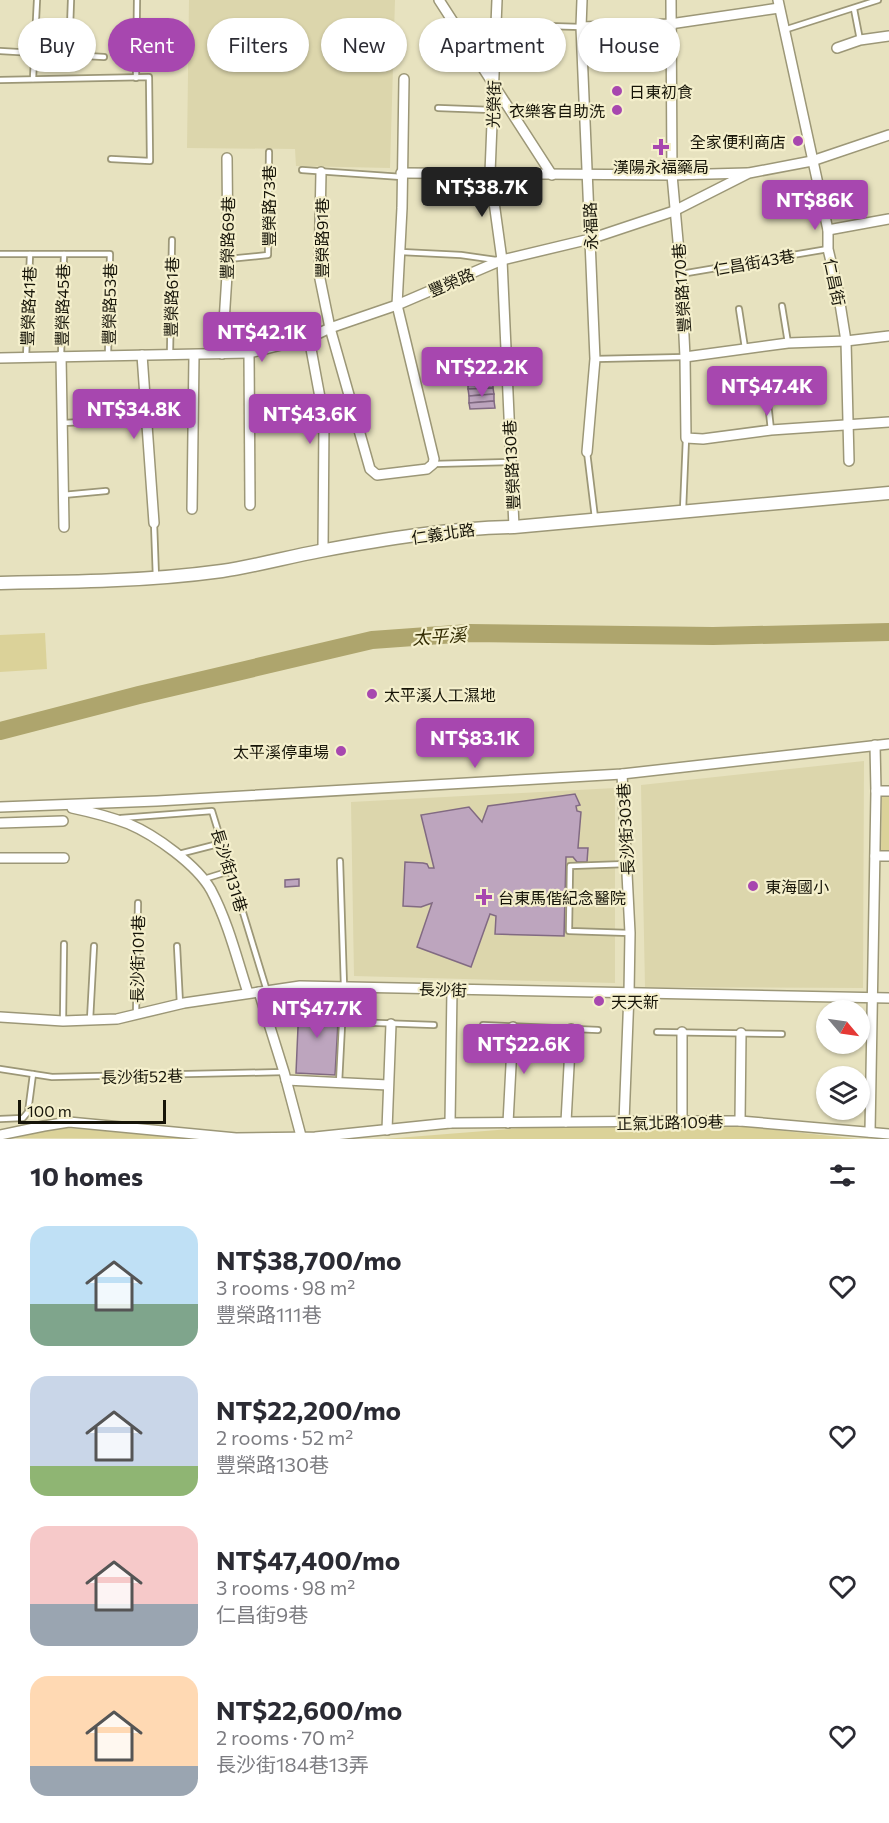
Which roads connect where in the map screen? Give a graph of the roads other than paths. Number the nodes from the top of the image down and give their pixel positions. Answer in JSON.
{"nodes":[{"id":1,"x":37,"y":0,"type":"edge"},
{"id":2,"x":72,"y":0,"type":"edge"},
{"id":3,"x":137,"y":0,"type":"edge"},
{"id":4,"x":439,"y":0,"type":"edge"},
{"id":5,"x":497,"y":0,"type":"edge"},
{"id":6,"x":582,"y":0,"type":"edge"},
{"id":7,"x":671,"y":0,"type":"edge"},
{"id":8,"x":878,"y":0,"type":"edge"},
{"id":9,"x":779,"y":4,"type":"edge"},
{"id":10,"x":854,"y":9,"type":"junction"},
{"id":11,"x":36,"y":18,"type":"edge"},
{"id":12,"x":71,"y":18,"type":"edge"},
{"id":13,"x":452,"y":18,"type":"edge"},
{"id":14,"x":496,"y":18,"type":"edge"},
{"id":15,"x":581,"y":18,"type":"edge"},
{"id":16,"x":670,"y":18,"type":"edge"},
{"id":17,"x":680,"y":22,"type":"edge"},
{"id":18,"x":784,"y":30,"type":"junction"},
{"id":19,"x":889,"y":36,"type":"edge"},
{"id":20,"x":860,"y":40,"type":"junction"},
{"id":21,"x":837,"y":48,"type":"dead end"},
{"id":22,"x":0,"y":51,"type":"edge"},
{"id":23,"x":18,"y":52,"type":"edge"},
{"id":24,"x":96,"y":57,"type":"edge"},
{"id":25,"x":104,"y":57,"type":"dead end"},
{"id":26,"x":33,"y":72,"type":"edge"},
{"id":27,"x":485,"y":72,"type":"edge"},
{"id":28,"x":494,"y":72,"type":"edge"},
{"id":29,"x":583,"y":72,"type":"edge"},
{"id":30,"x":671,"y":72,"type":"edge"},
{"id":31,"x":136,"y":78,"type":"junction"},
{"id":32,"x":33,"y":79,"type":"junction"},
{"id":33,"x":404,"y":79,"type":"dead end"},
{"id":34,"x":0,"y":80,"type":"edge"},
{"id":35,"x":493,"y":85,"type":"junction"},
{"id":36,"x":438,"y":108,"type":"dead end"},
{"id":37,"x":492,"y":110,"type":"junction"},
{"id":38,"x":889,"y":135,"type":"edge"},
{"id":39,"x":268,"y":152,"type":"dead end"},
{"id":40,"x":227,"y":158,"type":"dead end"},
{"id":41,"x":111,"y":159,"type":"dead end"},
{"id":42,"x":812,"y":161,"type":"junction"},
{"id":43,"x":302,"y":170,"type":"dead end"},
{"id":44,"x":321,"y":172,"type":"junction"},
{"id":45,"x":490,"y":173,"type":"junction"},
{"id":46,"x":749,"y":173,"type":"junction"},
{"id":47,"x":588,"y":174,"type":"junction"},
{"id":48,"x":402,"y":175,"type":"junction"},
{"id":49,"x":552,"y":175,"type":"junction"},
{"id":50,"x":672,"y":175,"type":"junction"},
{"id":51,"x":674,"y":211,"type":"junction"},
{"id":52,"x":889,"y":219,"type":"edge"},
{"id":53,"x":828,"y":230,"type":"junction"},
{"id":54,"x":590,"y":239,"type":"junction"},
{"id":55,"x":172,"y":240,"type":"dead end"},
{"id":56,"x":828,"y":249,"type":"junction"},
{"id":57,"x":401,"y":252,"type":"junction"},
{"id":58,"x":0,"y":254,"type":"edge"},
{"id":59,"x":30,"y":254,"type":"junction"},
{"id":60,"x":64,"y":254,"type":"junction"},
{"id":61,"x":228,"y":259,"type":"junction"},
{"id":62,"x":502,"y":260,"type":"junction"},
{"id":63,"x":681,"y":274,"type":"junction"},
{"id":64,"x":397,"y":305,"type":"junction"},
{"id":65,"x":782,"y":306,"type":"dead end"},
{"id":66,"x":739,"y":309,"type":"dead end"},
{"id":67,"x":330,"y":328,"type":"junction"},
{"id":68,"x":889,"y":336,"type":"edge"},
{"id":69,"x":309,"y":338,"type":"junction"},
{"id":70,"x":846,"y":341,"type":"junction"},
{"id":71,"x":788,"y":344,"type":"junction"},
{"id":72,"x":745,"y":349,"type":"junction"},
{"id":73,"x":249,"y":352,"type":"junction"},
{"id":74,"x":222,"y":354,"type":"junction"},
{"id":75,"x":108,"y":355,"type":"junction"},
{"id":76,"x":142,"y":355,"type":"junction"},
{"id":77,"x":170,"y":355,"type":"junction"},
{"id":78,"x":194,"y":355,"type":"junction"},
{"id":79,"x":61,"y":356,"type":"junction"},
{"id":80,"x":686,"y":357,"type":"junction"},
{"id":81,"x":0,"y":358,"type":"edge"},
{"id":82,"x":26,"y":358,"type":"junction"},
{"id":83,"x":595,"y":359,"type":"junction"},
{"id":84,"x":767,"y":394,"type":"dead end"},
{"id":85,"x":103,"y":422,"type":"dead end"},
{"id":86,"x":889,"y":422,"type":"edge"},
{"id":87,"x":62,"y":423,"type":"junction"},
{"id":88,"x":848,"y":426,"type":"junction"},
{"id":89,"x":771,"y":430,"type":"junction"},
{"id":90,"x":686,"y":438,"type":"junction"},
{"id":91,"x":588,"y":452,"type":"joint"},
{"id":92,"x":849,"y":461,"type":"dead end"},
{"id":93,"x":511,"y":462,"type":"junction"},
{"id":94,"x":433,"y":465,"type":"junction"},
{"id":95,"x":106,"y":492,"type":"dead end"},
{"id":96,"x":889,"y":493,"type":"edge"},
{"id":97,"x":63,"y":495,"type":"junction"},
{"id":98,"x":250,"y":505,"type":"dead end"},
{"id":99,"x":192,"y":509,"type":"dead end"},
{"id":100,"x":683,"y":512,"type":"junction"},
{"id":101,"x":595,"y":519,"type":"junction"},
{"id":102,"x":154,"y":523,"type":"joint"},
{"id":103,"x":514,"y":526,"type":"junction"},
{"id":104,"x":64,"y":527,"type":"dead end"},
{"id":105,"x":323,"y":550,"type":"junction"},
{"id":106,"x":156,"y":578,"type":"junction"},
{"id":107,"x":0,"y":583,"type":"edge"},
{"id":108,"x":889,"y":744,"type":"edge"},
{"id":109,"x":875,"y":745,"type":"junction"},
{"id":110,"x":622,"y":774,"type":"junction"},
{"id":111,"x":876,"y":791,"type":"junction"},
{"id":112,"x":889,"y":791,"type":"edge"},
{"id":113,"x":61,"y":806,"type":"junction"},
{"id":114,"x":0,"y":807,"type":"edge"},
{"id":115,"x":112,"y":819,"type":"junction"},
{"id":116,"x":63,"y":821,"type":"dead end"},
{"id":117,"x":0,"y":823,"type":"edge"},
{"id":118,"x":222,"y":843,"type":"junction"},
{"id":119,"x":179,"y":854,"type":"junction"},
{"id":120,"x":875,"y":856,"type":"junction"},
{"id":121,"x":889,"y":856,"type":"edge"},
{"id":122,"x":0,"y":858,"type":"edge"},
{"id":123,"x":64,"y":858,"type":"dead end"},
{"id":124,"x":340,"y":861,"type":"dead end"},
{"id":125,"x":627,"y":864,"type":"junction"},
{"id":126,"x":231,"y":871,"type":"junction"},
{"id":127,"x":204,"y":879,"type":"junction"},
{"id":128,"x":138,"y":903,"type":"dead end"},
{"id":129,"x":630,"y":933,"type":"junction"},
{"id":130,"x":64,"y":944,"type":"dead end"},
{"id":131,"x":94,"y":946,"type":"dead end"},
{"id":132,"x":177,"y":946,"type":"dead end"},
{"id":133,"x":344,"y":986,"type":"junction"},
{"id":134,"x":452,"y":990,"type":"junction"},
{"id":135,"x":263,"y":991,"type":"junction"},
{"id":136,"x":248,"y":993,"type":"junction"},
{"id":137,"x":629,"y":993,"type":"junction"},
{"id":138,"x":872,"y":998,"type":"junction"},
{"id":139,"x":889,"y":998,"type":"edge"},
{"id":140,"x":180,"y":1004,"type":"junction"},
{"id":141,"x":136,"y":1014,"type":"junction"},
{"id":142,"x":0,"y":1017,"type":"edge"},
{"id":143,"x":90,"y":1020,"type":"junction"},
{"id":144,"x":63,"y":1021,"type":"junction"},
{"id":145,"x":351,"y":1022,"type":"dead end"},
{"id":146,"x":391,"y":1024,"type":"junction"},
{"id":147,"x":434,"y":1025,"type":"dead end"},
{"id":148,"x":483,"y":1025,"type":"dead end"},
{"id":149,"x":513,"y":1026,"type":"junction"},
{"id":150,"x":571,"y":1029,"type":"junction"},
{"id":151,"x":598,"y":1030,"type":"dead end"},
{"id":152,"x":657,"y":1032,"type":"dead end"},
{"id":153,"x":682,"y":1032,"type":"junction"},
{"id":154,"x":741,"y":1033,"type":"junction"},
{"id":155,"x":782,"y":1034,"type":"dead end"},
{"id":156,"x":0,"y":1070,"type":"edge"},
{"id":157,"x":33,"y":1074,"type":"junction"},
{"id":158,"x":285,"y":1076,"type":"junction"},
{"id":159,"x":339,"y":1083,"type":"junction"},
{"id":160,"x":388,"y":1085,"type":"junction"},
{"id":161,"x":0,"y":1119,"type":"edge"},
{"id":162,"x":682,"y":1121,"type":"junction"},
{"id":163,"x":740,"y":1121,"type":"junction"},
{"id":164,"x":566,"y":1122,"type":"junction"},
{"id":165,"x":624,"y":1122,"type":"junction"},
{"id":166,"x":450,"y":1123,"type":"junction"},
{"id":167,"x":508,"y":1123,"type":"junction"},
{"id":168,"x":387,"y":1130,"type":"junction"},
{"id":169,"x":870,"y":1132,"type":"junction"},
{"id":170,"x":889,"y":1134,"type":"edge"},
{"id":171,"x":0,"y":1136,"type":"edge"},
{"id":172,"x":301,"y":1136,"type":"junction"}],
"edges":[{"from":1,"to":11,"type":"lane"},
{"from":2,"to":12,"type":"lane"},
{"from":3,"to":31,"type":"lane"},
{"from":4,"to":13,"type":"street"},
{"from":5,"to":14,"type":"street","name":"光榮街"},
{"from":6,"to":15,"type":"street","name":"永福路"},
{"from":7,"to":16,"type":"street","name":"豐榮路170巷"},
{"from":8,"to":10,"type":"lane"},
{"from":9,"to":17,"type":"street"},
{"from":9,"to":18,"type":"street","name":"仁昌街"},
{"from":10,"to":18,"type":"lane"},
{"from":10,"to":20,"type":"lane"},
{"from":18,"to":42,"type":"street","name":"仁昌街"},
{"from":19,"to":20,"type":"street"},
{"from":20,"to":21,"type":"street"},
{"from":22,"to":23,"type":"lane"},
{"from":24,"to":25,"type":"lane"},
{"from":26,"to":32,"type":"lane"},
{"from":27,"to":35,"type":"street"},
{"from":28,"to":35,"type":"street","name":"光榮街"},
{"from":29,"to":47,"type":"street","name":"永福路"},
{"from":30,"to":50,"type":"street","name":"豐榮路170巷"},
{"from":31,"to":32,"type":"lane"},
{"from":31,"to":41,"type":"lane"},
{"from":32,"to":34,"type":"lane"},
{"from":33,"to":48,"type":"street"},
{"from":35,"to":37,"type":"street","name":"光榮街"},
{"from":35,"to":49,"type":"street"},
{"from":36,"to":37,"type":"lane"},
{"from":37,"to":45,"type":"street","name":"光榮街"},
{"from":38,"to":42,"type":"street","name":"豐榮路"},
{"from":39,"to":61,"type":"lane","name":"豐榮路73巷"},
{"from":40,"to":61,"type":"street","name":"豐榮路69巷"},
{"from":42,"to":46,"type":"street","name":"豐榮路"},
{"from":42,"to":53,"type":"street","name":"仁昌街"},
{"from":43,"to":44,"type":"lane"},
{"from":44,"to":48,"type":"lane"},
{"from":44,"to":67,"type":"street","name":"豐榮路91巷"},
{"from":45,"to":48,"type":"street"},
{"from":45,"to":49,"type":"street"},
{"from":45,"to":62,"type":"street","name":"光榮街"},
{"from":46,"to":50,"type":"street"},
{"from":46,"to":51,"type":"street","name":"豐榮路"},
{"from":47,"to":49,"type":"street"},
{"from":47,"to":50,"type":"street"},
{"from":47,"to":54,"type":"street","name":"永福路"},
{"from":48,"to":57,"type":"street"},
{"from":50,"to":51,"type":"street","name":"豐榮路170巷"},
{"from":51,"to":54,"type":"street","name":"豐榮路"},
{"from":51,"to":63,"type":"street","name":"豐榮路170巷"},
{"from":52,"to":53,"type":"street"},
{"from":53,"to":56,"type":"street","name":"仁昌街"},
{"from":54,"to":62,"type":"street","name":"豐榮路"},
{"from":54,"to":83,"type":"street","name":"永福路"},
{"from":55,"to":77,"type":"lane","name":"豐榮路61巷"},
{"from":56,"to":63,"type":"lane","name":"仁昌街43巷"},
{"from":56,"to":70,"type":"street","name":"仁昌街"},
{"from":57,"to":62,"type":"lane"},
{"from":57,"to":64,"type":"street"},
{"from":58,"to":59,"type":"lane"},
{"from":59,"to":60,"type":"lane"},
{"from":59,"to":82,"type":"lane","name":"豐榮路41巷"},
{"from":60,"to":75,"type":"lane","name":"豐榮路53巷"},
{"from":60,"to":79,"type":"lane","name":"豐榮路45巷"},
{"from":61,"to":74,"type":"street","name":"豐榮路69巷"},
{"from":62,"to":64,"type":"street","name":"豐榮路"},
{"from":62,"to":93,"type":"street","name":"豐榮路130巷"},
{"from":63,"to":80,"type":"street","name":"豐榮路170巷"},
{"from":64,"to":67,"type":"street","name":"豐榮路"},
{"from":64,"to":94,"type":"street"},
{"from":65,"to":71,"type":"lane"},
{"from":66,"to":72,"type":"lane"},
{"from":67,"to":69,"type":"street","name":"豐榮路"},
{"from":67,"to":94,"type":"street","name":"豐榮路91巷"},
{"from":68,"to":70,"type":"street"},
{"from":69,"to":73,"type":"street","name":"豐榮路"},
{"from":69,"to":105,"type":"street"},
{"from":70,"to":71,"type":"street"},
{"from":70,"to":88,"type":"street","name":"仁昌街"},
{"from":71,"to":72,"type":"street"},
{"from":72,"to":80,"type":"street"},
{"from":73,"to":74,"type":"street","name":"豐榮路"},
{"from":73,"to":98,"type":"street"},
{"from":74,"to":78,"type":"street","name":"豐榮路"},
{"from":75,"to":76,"type":"street","name":"豐榮路"},
{"from":75,"to":79,"type":"street","name":"豐榮路"},
{"from":76,"to":77,"type":"street","name":"豐榮路"},
{"from":76,"to":102,"type":"street"},
{"from":77,"to":78,"type":"street","name":"豐榮路"},
{"from":78,"to":99,"type":"street"},
{"from":79,"to":82,"type":"street","name":"豐榮路"},
{"from":79,"to":87,"type":"street"},
{"from":80,"to":83,"type":"lane"},
{"from":80,"to":90,"type":"street","name":"豐榮路170巷"},
{"from":81,"to":82,"type":"street","name":"豐榮路"},
{"from":83,"to":91,"type":"street","name":"永福路"},
{"from":84,"to":89,"type":"lane"},
{"from":85,"to":87,"type":"lane"},
{"from":86,"to":88,"type":"street"},
{"from":87,"to":97,"type":"street"},
{"from":88,"to":89,"type":"street"},
{"from":88,"to":92,"type":"street","name":"仁昌街"},
{"from":89,"to":90,"type":"street"},
{"from":90,"to":100,"type":"lane"},
{"from":91,"to":101,"type":"lane"},
{"from":93,"to":94,"type":"lane"},
{"from":93,"to":103,"type":"street","name":"豐榮路130巷"},
{"from":95,"to":97,"type":"lane"},
{"from":96,"to":100,"type":"street","name":"仁義北路"},
{"from":97,"to":104,"type":"street"},
{"from":100,"to":101,"type":"street","name":"仁義北路"},
{"from":101,"to":103,"type":"street","name":"仁義北路"},
{"from":102,"to":106,"type":"lane"},
{"from":103,"to":105,"type":"street","name":"仁義北路"},
{"from":105,"to":106,"type":"street","name":"仁義北路"},
{"from":106,"to":107,"type":"street","name":"仁義北路"},
{"from":108,"to":109,"type":"street"},
{"from":109,"to":110,"type":"street"},
{"from":109,"to":111,"type":"street"},
{"from":110,"to":113,"type":"street"},
{"from":110,"to":125,"type":"street","name":"長沙街303巷"},
{"from":111,"to":112,"type":"street"},
{"from":111,"to":120,"type":"street"},
{"from":113,"to":114,"type":"street"},
{"from":113,"to":115,"type":"street"},
{"from":115,"to":118,"type":"lane","name":"長沙街131巷"},
{"from":115,"to":119,"type":"street"},
{"from":116,"to":117,"type":"street"},
{"from":118,"to":119,"type":"lane"},
{"from":118,"to":126,"type":"lane","name":"長沙街131巷"},
{"from":119,"to":127,"type":"street"},
{"from":120,"to":121,"type":"street"},
{"from":120,"to":138,"type":"street"},
{"from":122,"to":123,"type":"street"},
{"from":124,"to":133,"type":"lane"},
{"from":125,"to":129,"type":"street","name":"長沙街303巷"},
{"from":125,"to":129,"type":"lane"},
{"from":126,"to":127,"type":"lane"},
{"from":126,"to":135,"type":"lane","name":"長沙街131巷"},
{"from":127,"to":136,"type":"street"},
{"from":128,"to":141,"type":"lane","name":"長沙街101巷"},
{"from":129,"to":137,"type":"street","name":"長沙街303巷"},
{"from":130,"to":144,"type":"lane"},
{"from":131,"to":143,"type":"lane"},
{"from":132,"to":140,"type":"lane"},
{"from":133,"to":134,"type":"street","name":"長沙街"},
{"from":133,"to":135,"type":"street","name":"長沙街"},
{"from":133,"to":159,"type":"lane"},
{"from":134,"to":137,"type":"street","name":"長沙街"},
{"from":134,"to":166,"type":"street"},
{"from":135,"to":136,"type":"street","name":"長沙街"},
{"from":135,"to":158,"type":"street"},
{"from":136,"to":140,"type":"street","name":"長沙街"},
{"from":137,"to":138,"type":"street","name":"長沙街"},
{"from":137,"to":165,"type":"street","name":"長沙街303巷"},
{"from":138,"to":139,"type":"street","name":"長沙街"},
{"from":138,"to":169,"type":"street"},
{"from":140,"to":141,"type":"street","name":"長沙街"},
{"from":141,"to":143,"type":"street","name":"長沙街"},
{"from":142,"to":144,"type":"street","name":"長沙街"},
{"from":143,"to":144,"type":"street","name":"長沙街"},
{"from":145,"to":146,"type":"lane"},
{"from":146,"to":147,"type":"lane"},
{"from":146,"to":160,"type":"street"},
{"from":148,"to":149,"type":"lane"},
{"from":149,"to":150,"type":"lane"},
{"from":149,"to":167,"type":"street"},
{"from":150,"to":151,"type":"lane"},
{"from":150,"to":164,"type":"street"},
{"from":152,"to":153,"type":"lane"},
{"from":153,"to":154,"type":"lane"},
{"from":153,"to":162,"type":"street"},
{"from":154,"to":155,"type":"lane"},
{"from":154,"to":163,"type":"street"},
{"from":156,"to":157,"type":"lane","name":"長沙街52巷"},
{"from":157,"to":158,"type":"lane","name":"長沙街52巷"},
{"from":157,"to":161,"type":"lane"},
{"from":158,"to":159,"type":"street"},
{"from":158,"to":172,"type":"street"},
{"from":159,"to":160,"type":"street"},
{"from":160,"to":168,"type":"street"},
{"from":162,"to":163,"type":"street","name":"正氣北路109巷"},
{"from":162,"to":165,"type":"street","name":"正氣北路109巷"},
{"from":163,"to":169,"type":"street","name":"正氣北路109巷"},
{"from":164,"to":165,"type":"street","name":"正氣北路109巷"},
{"from":164,"to":167,"type":"street","name":"正氣北路109巷"},
{"from":166,"to":167,"type":"street","name":"正氣北路109巷"},
{"from":166,"to":168,"type":"street","name":"正氣北路109巷"},
{"from":168,"to":172,"type":"street","name":"正氣北路109巷"},
{"from":169,"to":170,"type":"street","name":"正氣北路109巷"},
{"from":171,"to":172,"type":"street","name":"正氣北路109巷"}]}
